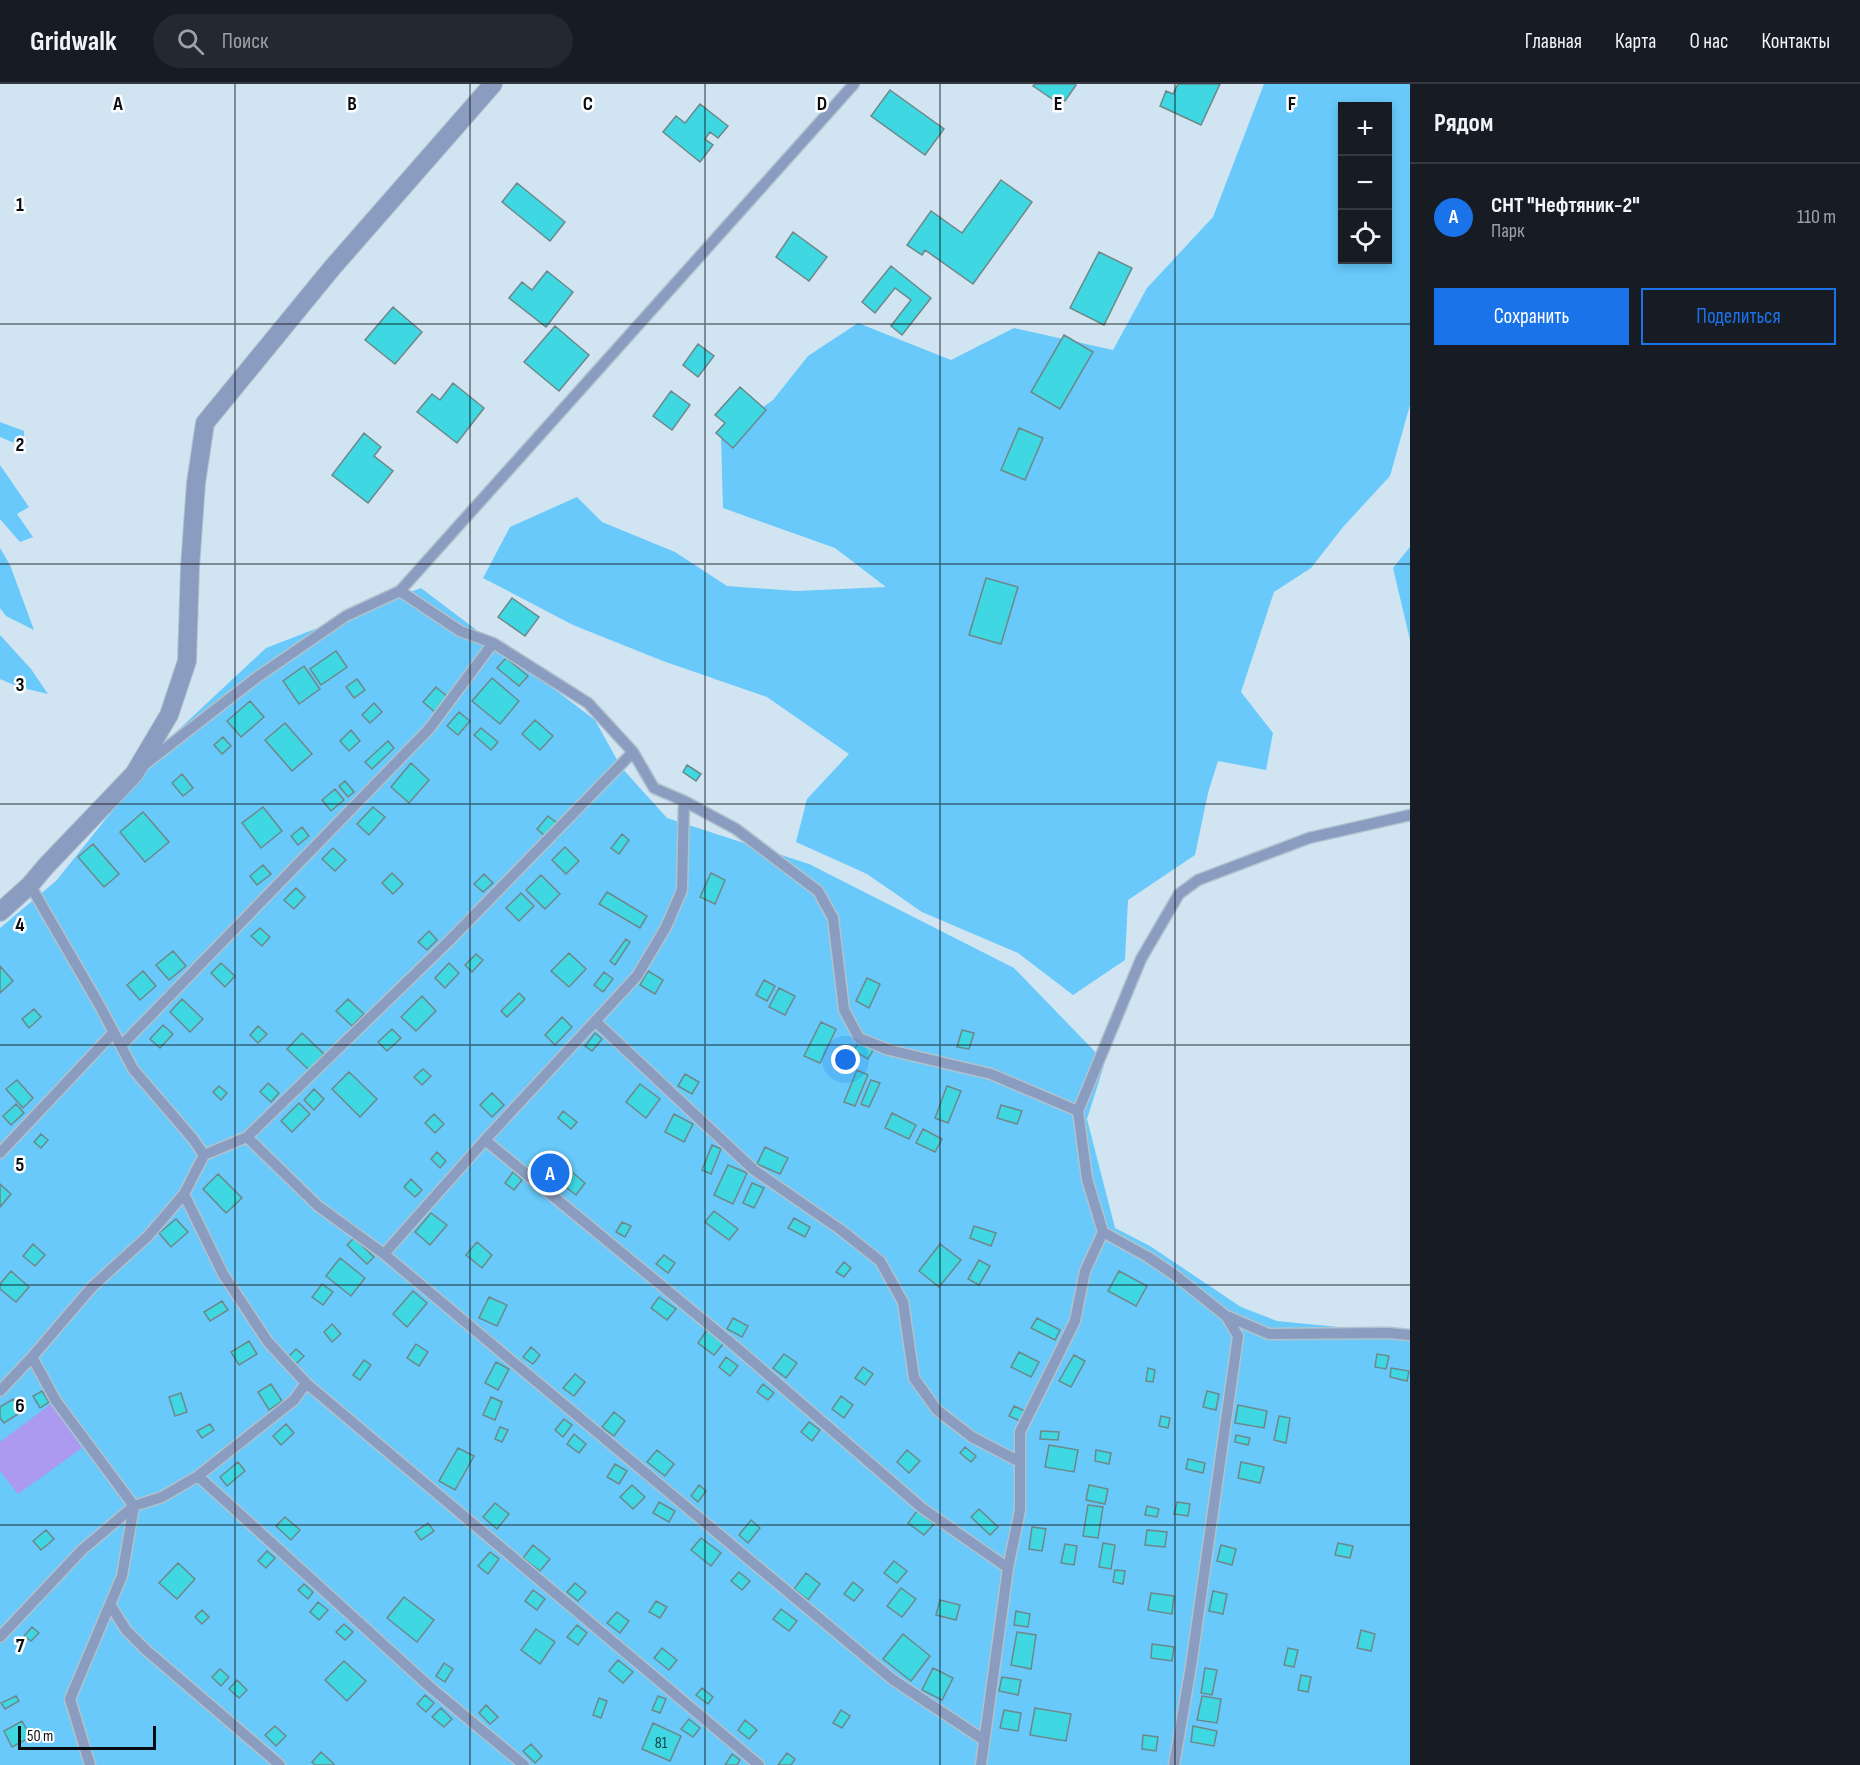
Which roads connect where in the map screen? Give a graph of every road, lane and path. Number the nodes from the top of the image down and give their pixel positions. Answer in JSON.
{"nodes":[{"id":1,"x":493,"y":84,"type":"edge"},
{"id":2,"x":854,"y":84,"type":"edge"},
{"id":3,"x":400,"y":591,"type":"junction"},
{"id":4,"x":493,"y":643,"type":"junction"},
{"id":5,"x":633,"y":752,"type":"junction"},
{"id":6,"x":134,"y":774,"type":"junction"},
{"id":7,"x":684,"y":801,"type":"junction"},
{"id":8,"x":1410,"y":815,"type":"edge"},
{"id":9,"x":30,"y":885,"type":"junction"},
{"id":10,"x":0,"y":912,"type":"edge"},
{"id":11,"x":595,"y":1021,"type":"junction"},
{"id":12,"x":114,"y":1032,"type":"junction"},
{"id":13,"x":121,"y":1046,"type":"junction"},
{"id":14,"x":1078,"y":1111,"type":"junction"},
{"id":15,"x":247,"y":1137,"type":"junction"},
{"id":16,"x":485,"y":1140,"type":"junction"},
{"id":17,"x":0,"y":1153,"type":"edge"},
{"id":18,"x":204,"y":1155,"type":"junction"},
{"id":19,"x":184,"y":1194,"type":"junction"},
{"id":20,"x":1103,"y":1232,"type":"junction"},
{"id":21,"x":384,"y":1254,"type":"junction"},
{"id":22,"x":1226,"y":1316,"type":"junction"},
{"id":23,"x":1410,"y":1335,"type":"edge"},
{"id":24,"x":32,"y":1357,"type":"junction"},
{"id":25,"x":306,"y":1383,"type":"junction"},
{"id":26,"x":0,"y":1391,"type":"edge"},
{"id":27,"x":1020,"y":1462,"type":"junction"},
{"id":28,"x":198,"y":1476,"type":"junction"},
{"id":29,"x":134,"y":1506,"type":"junction"},
{"id":30,"x":1008,"y":1568,"type":"junction"},
{"id":31,"x":111,"y":1605,"type":"junction"},
{"id":32,"x":0,"y":1637,"type":"edge"},
{"id":33,"x":984,"y":1740,"type":"junction"},
{"id":34,"x":90,"y":1765,"type":"edge"},
{"id":35,"x":280,"y":1765,"type":"edge"},
{"id":36,"x":524,"y":1765,"type":"edge"},
{"id":37,"x":759,"y":1765,"type":"edge"},
{"id":38,"x":981,"y":1765,"type":"edge"},
{"id":39,"x":1174,"y":1765,"type":"edge"}],
"edges":[{"from":1,"to":6,"type":"street"},
{"from":2,"to":3,"type":"lane"},
{"from":3,"to":4,"type":"lane"},
{"from":3,"to":6,"type":"lane"},
{"from":4,"to":5,"type":"lane"},
{"from":4,"to":13,"type":"lane"},
{"from":5,"to":7,"type":"lane"},
{"from":5,"to":15,"type":"lane"},
{"from":6,"to":9,"type":"street"},
{"from":7,"to":11,"type":"lane"},
{"from":7,"to":14,"type":"lane"},
{"from":8,"to":14,"type":"lane"},
{"from":9,"to":10,"type":"street"},
{"from":9,"to":12,"type":"lane"},
{"from":11,"to":16,"type":"lane"},
{"from":11,"to":27,"type":"lane"},
{"from":12,"to":13,"type":"lane"},
{"from":12,"to":17,"type":"lane"},
{"from":13,"to":18,"type":"lane"},
{"from":14,"to":20,"type":"lane"},
{"from":15,"to":18,"type":"lane"},
{"from":15,"to":21,"type":"lane"},
{"from":16,"to":21,"type":"lane"},
{"from":16,"to":30,"type":"lane"},
{"from":18,"to":19,"type":"lane"},
{"from":19,"to":24,"type":"lane"},
{"from":19,"to":25,"type":"lane"},
{"from":20,"to":22,"type":"lane"},
{"from":20,"to":27,"type":"lane"},
{"from":21,"to":33,"type":"lane"},
{"from":22,"to":23,"type":"lane"},
{"from":22,"to":39,"type":"lane"},
{"from":24,"to":26,"type":"lane"},
{"from":24,"to":29,"type":"lane"},
{"from":25,"to":28,"type":"lane"},
{"from":25,"to":37,"type":"lane"},
{"from":27,"to":30,"type":"lane"},
{"from":28,"to":29,"type":"lane"},
{"from":28,"to":36,"type":"lane"},
{"from":29,"to":31,"type":"lane"},
{"from":29,"to":32,"type":"lane"},
{"from":30,"to":33,"type":"lane"},
{"from":31,"to":34,"type":"lane"},
{"from":31,"to":35,"type":"lane"},
{"from":33,"to":38,"type":"lane"}]}
